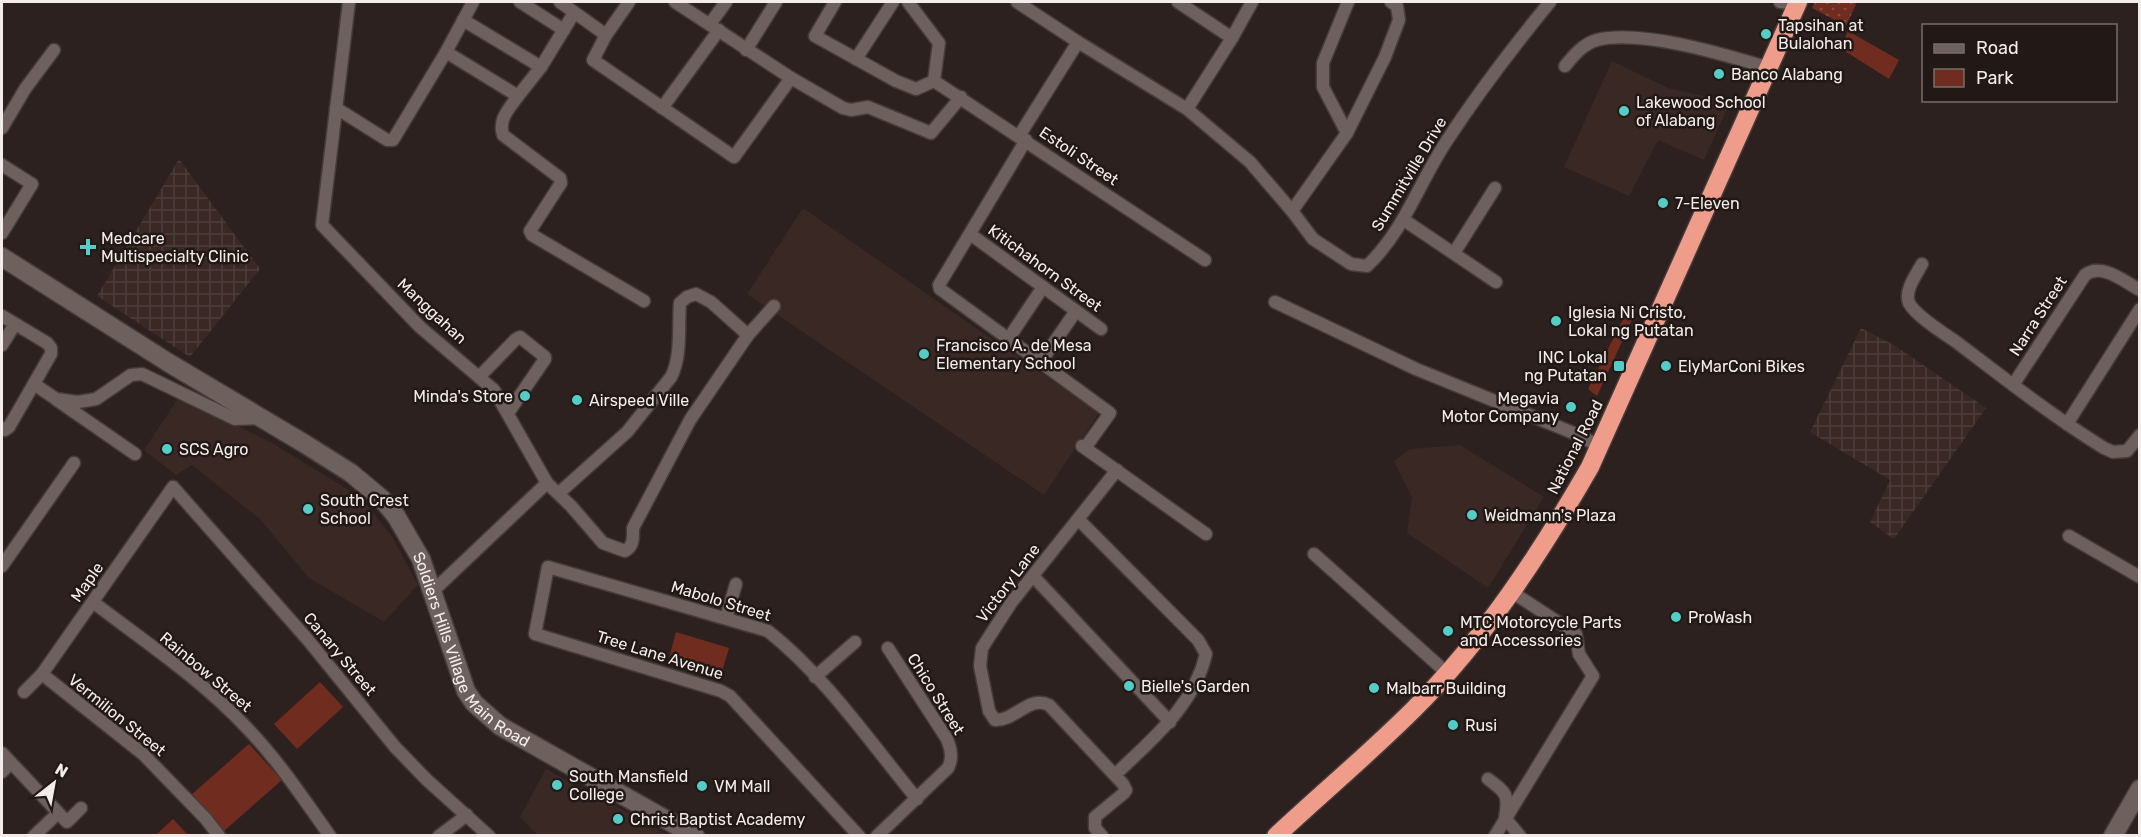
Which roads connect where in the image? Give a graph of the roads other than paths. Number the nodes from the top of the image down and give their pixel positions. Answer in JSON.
{"nodes":[{"id":1,"x":349,"y":2,"type":"edge"},
{"id":2,"x":473,"y":2,"type":"edge"},
{"id":3,"x":520,"y":2,"type":"edge"},
{"id":4,"x":560,"y":2,"type":"edge"},
{"id":5,"x":629,"y":2,"type":"edge"},
{"id":6,"x":675,"y":2,"type":"edge"},
{"id":7,"x":726,"y":2,"type":"edge"},
{"id":8,"x":776,"y":2,"type":"edge"},
{"id":9,"x":835,"y":2,"type":"edge"},
{"id":10,"x":893,"y":2,"type":"edge"},
{"id":11,"x":908,"y":2,"type":"edge"},
{"id":12,"x":1017,"y":2,"type":"edge"},
{"id":13,"x":1178,"y":2,"type":"edge"},
{"id":14,"x":1252,"y":2,"type":"edge"},
{"id":15,"x":1348,"y":2,"type":"edge"},
{"id":16,"x":1390,"y":2,"type":"edge"},
{"id":17,"x":1550,"y":2,"type":"edge"},
{"id":18,"x":1792,"y":2,"type":"edge"},
{"id":19,"x":574,"y":13,"type":"junction"},
{"id":20,"x":463,"y":20,"type":"junction"},
{"id":21,"x":715,"y":27,"type":"junction"},
{"id":22,"x":564,"y":30,"type":"junction"},
{"id":23,"x":606,"y":35,"type":"junction"},
{"id":24,"x":1232,"y":38,"type":"junction"},
{"id":25,"x":1078,"y":42,"type":"junction"},
{"id":26,"x":54,"y":50,"type":"dead end"},
{"id":27,"x":746,"y":50,"type":"junction"},
{"id":28,"x":446,"y":52,"type":"junction"},
{"id":29,"x":856,"y":59,"type":"junction"},
{"id":30,"x":1565,"y":66,"type":"dead end"},
{"id":31,"x":541,"y":67,"type":"junction"},
{"id":32,"x":1769,"y":68,"type":"junction"},
{"id":33,"x":790,"y":78,"type":"junction"},
{"id":34,"x":934,"y":81,"type":"junction"},
{"id":35,"x":518,"y":96,"type":"junction"},
{"id":36,"x":961,"y":97,"type":"junction"},
{"id":37,"x":336,"y":108,"type":"junction"},
{"id":38,"x":662,"y":108,"type":"junction"},
{"id":39,"x":1187,"y":109,"type":"junction"},
{"id":40,"x":2,"y":128,"type":"edge"},
{"id":41,"x":1347,"y":133,"type":"junction"},
{"id":42,"x":1022,"y":138,"type":"junction"},
{"id":43,"x":2,"y":165,"type":"edge"},
{"id":44,"x":1495,"y":188,"type":"dead end"},
{"id":45,"x":1292,"y":211,"type":"junction"},
{"id":46,"x":1404,"y":220,"type":"junction"},
{"id":47,"x":2,"y":233,"type":"edge"},
{"id":48,"x":970,"y":234,"type":"junction"},
{"id":49,"x":1454,"y":253,"type":"junction"},
{"id":50,"x":2,"y":257,"type":"edge"},
{"id":51,"x":1205,"y":260,"type":"dead end"},
{"id":52,"x":1922,"y":264,"type":"dead end"},
{"id":53,"x":1496,"y":282,"type":"dead end"},
{"id":54,"x":1043,"y":286,"type":"junction"},
{"id":55,"x":2139,"y":290,"type":"edge"},
{"id":56,"x":644,"y":301,"type":"dead end"},
{"id":57,"x":1275,"y":302,"type":"dead end"},
{"id":58,"x":774,"y":306,"type":"dead end"},
{"id":59,"x":2139,"y":309,"type":"edge"},
{"id":60,"x":1076,"y":311,"type":"junction"},
{"id":61,"x":2,"y":316,"type":"edge"},
{"id":62,"x":15,"y":324,"type":"junction"},
{"id":63,"x":1101,"y":329,"type":"dead end"},
{"id":64,"x":1013,"y":332,"type":"dead end"},
{"id":65,"x":748,"y":335,"type":"junction"},
{"id":66,"x":2,"y":345,"type":"edge"},
{"id":67,"x":1044,"y":357,"type":"dead end"},
{"id":68,"x":479,"y":377,"type":"junction"},
{"id":69,"x":34,"y":384,"type":"junction"},
{"id":70,"x":2013,"y":385,"type":"junction"},
{"id":71,"x":56,"y":399,"type":"junction"},
{"id":72,"x":507,"y":413,"type":"junction"},
{"id":73,"x":262,"y":418,"type":"junction"},
{"id":74,"x":2067,"y":424,"type":"junction"},
{"id":75,"x":2,"y":428,"type":"edge"},
{"id":76,"x":2139,"y":435,"type":"edge"},
{"id":77,"x":1600,"y":446,"type":"junction"},
{"id":78,"x":135,"y":454,"type":"dead end"},
{"id":79,"x":74,"y":463,"type":"dead end"},
{"id":80,"x":1117,"y":470,"type":"junction"},
{"id":81,"x":548,"y":483,"type":"junction"},
{"id":82,"x":173,"y":486,"type":"joint"},
{"id":83,"x":559,"y":493,"type":"junction"},
{"id":84,"x":1078,"y":519,"type":"junction"},
{"id":85,"x":1206,"y":534,"type":"dead end"},
{"id":86,"x":2068,"y":536,"type":"dead end"},
{"id":87,"x":1314,"y":554,"type":"dead end"},
{"id":88,"x":2,"y":566,"type":"edge"},
{"id":89,"x":1033,"y":576,"type":"junction"},
{"id":90,"x":2139,"y":577,"type":"edge"},
{"id":91,"x":736,"y":584,"type":"dead end"},
{"id":92,"x":433,"y":591,"type":"junction"},
{"id":93,"x":1512,"y":592,"type":"junction"},
{"id":94,"x":93,"y":602,"type":"junction"},
{"id":95,"x":726,"y":618,"type":"junction"},
{"id":96,"x":535,"y":634,"type":"joint"},
{"id":97,"x":855,"y":642,"type":"dead end"},
{"id":98,"x":888,"y":648,"type":"dead end"},
{"id":99,"x":1447,"y":673,"type":"junction"},
{"id":100,"x":42,"y":674,"type":"junction"},
{"id":101,"x":815,"y":677,"type":"junction"},
{"id":102,"x":24,"y":692,"type":"dead end"},
{"id":103,"x":1170,"y":722,"type":"junction"},
{"id":104,"x":2,"y":753,"type":"edge"},
{"id":105,"x":6,"y":768,"type":"edge"},
{"id":106,"x":1114,"y":775,"type":"junction"},
{"id":107,"x":1488,"y":780,"type":"dead end"},
{"id":108,"x":2139,"y":789,"type":"edge"},
{"id":109,"x":917,"y":799,"type":"junction"},
{"id":110,"x":81,"y":808,"type":"dead end"},
{"id":111,"x":58,"y":813,"type":"junction"},
{"id":112,"x":467,"y":815,"type":"junction"},
{"id":113,"x":1505,"y":818,"type":"junction"},
{"id":114,"x":34,"y":836,"type":"edge"},
{"id":115,"x":219,"y":836,"type":"edge"},
{"id":116,"x":330,"y":836,"type":"edge"},
{"id":117,"x":439,"y":836,"type":"edge"},
{"id":118,"x":489,"y":836,"type":"edge"},
{"id":119,"x":695,"y":836,"type":"edge"},
{"id":120,"x":859,"y":836,"type":"edge"},
{"id":121,"x":877,"y":836,"type":"edge"},
{"id":122,"x":1101,"y":836,"type":"edge"},
{"id":123,"x":1276,"y":836,"type":"edge"},
{"id":124,"x":1495,"y":836,"type":"edge"},
{"id":125,"x":1520,"y":836,"type":"edge"},
{"id":126,"x":2113,"y":836,"type":"edge"}],
"edges":[{"from":1,"to":37,"type":"street","name":"Manggahan"},
{"from":2,"to":20,"type":"street"},
{"from":3,"to":22,"type":"street"},
{"from":4,"to":19,"type":"street"},
{"from":5,"to":23,"type":"street"},
{"from":6,"to":21,"type":"street"},
{"from":7,"to":21,"type":"street"},
{"from":8,"to":27,"type":"street"},
{"from":9,"to":29,"type":"street"},
{"from":10,"to":29,"type":"street"},
{"from":11,"to":34,"type":"street"},
{"from":12,"to":25,"type":"street","name":"Summitville Drive"},
{"from":13,"to":24,"type":"street"},
{"from":14,"to":24,"type":"street"},
{"from":15,"to":41,"type":"street"},
{"from":16,"to":41,"type":"street"},
{"from":17,"to":46,"type":"street","name":"Summitville Drive"},
{"from":18,"to":32,"type":"highway","name":"National Road"},
{"from":19,"to":22,"type":"street"},
{"from":19,"to":23,"type":"street"},
{"from":20,"to":28,"type":"street"},
{"from":20,"to":31,"type":"street"},
{"from":21,"to":27,"type":"street"},
{"from":21,"to":38,"type":"street"},
{"from":22,"to":31,"type":"street"},
{"from":23,"to":38,"type":"street"},
{"from":24,"to":39,"type":"street"},
{"from":25,"to":39,"type":"street","name":"Summitville Drive"},
{"from":25,"to":42,"type":"street","name":"Kitichahorn Street"},
{"from":26,"to":40,"type":"street"},
{"from":27,"to":33,"type":"street"},
{"from":28,"to":35,"type":"street"},
{"from":28,"to":37,"type":"street"},
{"from":29,"to":34,"type":"street"},
{"from":30,"to":32,"type":"street"},
{"from":31,"to":35,"type":"street"},
{"from":32,"to":77,"type":"highway","name":"National Road"},
{"from":33,"to":36,"type":"street"},
{"from":33,"to":38,"type":"street"},
{"from":34,"to":36,"type":"street","name":"Estoli Street"},
{"from":35,"to":56,"type":"street"},
{"from":36,"to":42,"type":"street","name":"Estoli Street"},
{"from":37,"to":68,"type":"street","name":"Manggahan"},
{"from":39,"to":45,"type":"street","name":"Summitville Drive"},
{"from":41,"to":45,"type":"street"},
{"from":42,"to":48,"type":"street","name":"Kitichahorn Street"},
{"from":42,"to":51,"type":"street","name":"Estoli Street"},
{"from":43,"to":47,"type":"street"},
{"from":44,"to":49,"type":"street"},
{"from":45,"to":46,"type":"street","name":"Summitville Drive"},
{"from":46,"to":49,"type":"street"},
{"from":48,"to":54,"type":"street","name":"Kitichahorn Street"},
{"from":48,"to":80,"type":"street"},
{"from":49,"to":53,"type":"street"},
{"from":50,"to":73,"type":"street","name":"Soldiers Hills Village Main Road"},
{"from":52,"to":70,"type":"street"},
{"from":54,"to":60,"type":"street","name":"Kitichahorn Street"},
{"from":54,"to":64,"type":"street"},
{"from":55,"to":70,"type":"street","name":"Narra Street"},
{"from":57,"to":77,"type":"street"},
{"from":58,"to":65,"type":"street"},
{"from":59,"to":74,"type":"street"},
{"from":60,"to":63,"type":"street","name":"Kitichahorn Street"},
{"from":60,"to":67,"type":"street"},
{"from":61,"to":62,"type":"street"},
{"from":62,"to":66,"type":"street"},
{"from":62,"to":69,"type":"street"},
{"from":65,"to":83,"type":"street"},
{"from":65,"to":83,"type":"street","name":"Manggahan"},
{"from":68,"to":72,"type":"street","name":"Manggahan"},
{"from":68,"to":72,"type":"street"},
{"from":69,"to":71,"type":"street"},
{"from":69,"to":75,"type":"street"},
{"from":70,"to":74,"type":"street"},
{"from":71,"to":73,"type":"street"},
{"from":71,"to":78,"type":"street"},
{"from":72,"to":81,"type":"street","name":"Manggahan"},
{"from":73,"to":92,"type":"street","name":"Soldiers Hills Village Main Road"},
{"from":74,"to":76,"type":"street"},
{"from":77,"to":93,"type":"highway","name":"National Road"},
{"from":79,"to":88,"type":"street"},
{"from":80,"to":84,"type":"street","name":"Victory Lane"},
{"from":80,"to":85,"type":"street"},
{"from":81,"to":83,"type":"street","name":"Manggahan"},
{"from":81,"to":92,"type":"street"},
{"from":82,"to":94,"type":"street","name":"Maple"},
{"from":82,"to":112,"type":"street","name":"Canary Street"},
{"from":84,"to":89,"type":"street","name":"Victory Lane"},
{"from":84,"to":103,"type":"street"},
{"from":86,"to":90,"type":"street"},
{"from":87,"to":99,"type":"street"},
{"from":89,"to":103,"type":"street"},
{"from":89,"to":106,"type":"street","name":"Victory Lane"},
{"from":91,"to":95,"type":"street"},
{"from":92,"to":119,"type":"street","name":"Soldiers Hills Village Main Road"},
{"from":93,"to":99,"type":"highway","name":"National Road"},
{"from":93,"to":113,"type":"street"},
{"from":94,"to":100,"type":"street","name":"Maple"},
{"from":94,"to":116,"type":"street","name":"Rainbow Street"},
{"from":95,"to":96,"type":"street","name":"Mabolo Street"},
{"from":95,"to":101,"type":"street","name":"Mabolo Street"},
{"from":96,"to":120,"type":"street","name":"Tree Lane Avenue"},
{"from":97,"to":101,"type":"street"},
{"from":98,"to":109,"type":"street","name":"Chico Street"},
{"from":99,"to":123,"type":"highway","name":"National Road"},
{"from":100,"to":102,"type":"street","name":"Maple"},
{"from":100,"to":115,"type":"street","name":"Vermilion Street"},
{"from":101,"to":109,"type":"street","name":"Mabolo Street"},
{"from":103,"to":106,"type":"street"},
{"from":104,"to":105,"type":"street"},
{"from":105,"to":111,"type":"street"},
{"from":106,"to":122,"type":"street"},
{"from":107,"to":113,"type":"street"},
{"from":108,"to":126,"type":"street"},
{"from":109,"to":121,"type":"street","name":"Chico Street"},
{"from":110,"to":111,"type":"street"},
{"from":111,"to":114,"type":"street"},
{"from":112,"to":117,"type":"street"},
{"from":112,"to":118,"type":"street","name":"Canary Street"},
{"from":113,"to":124,"type":"street"},
{"from":113,"to":125,"type":"street"}]}
